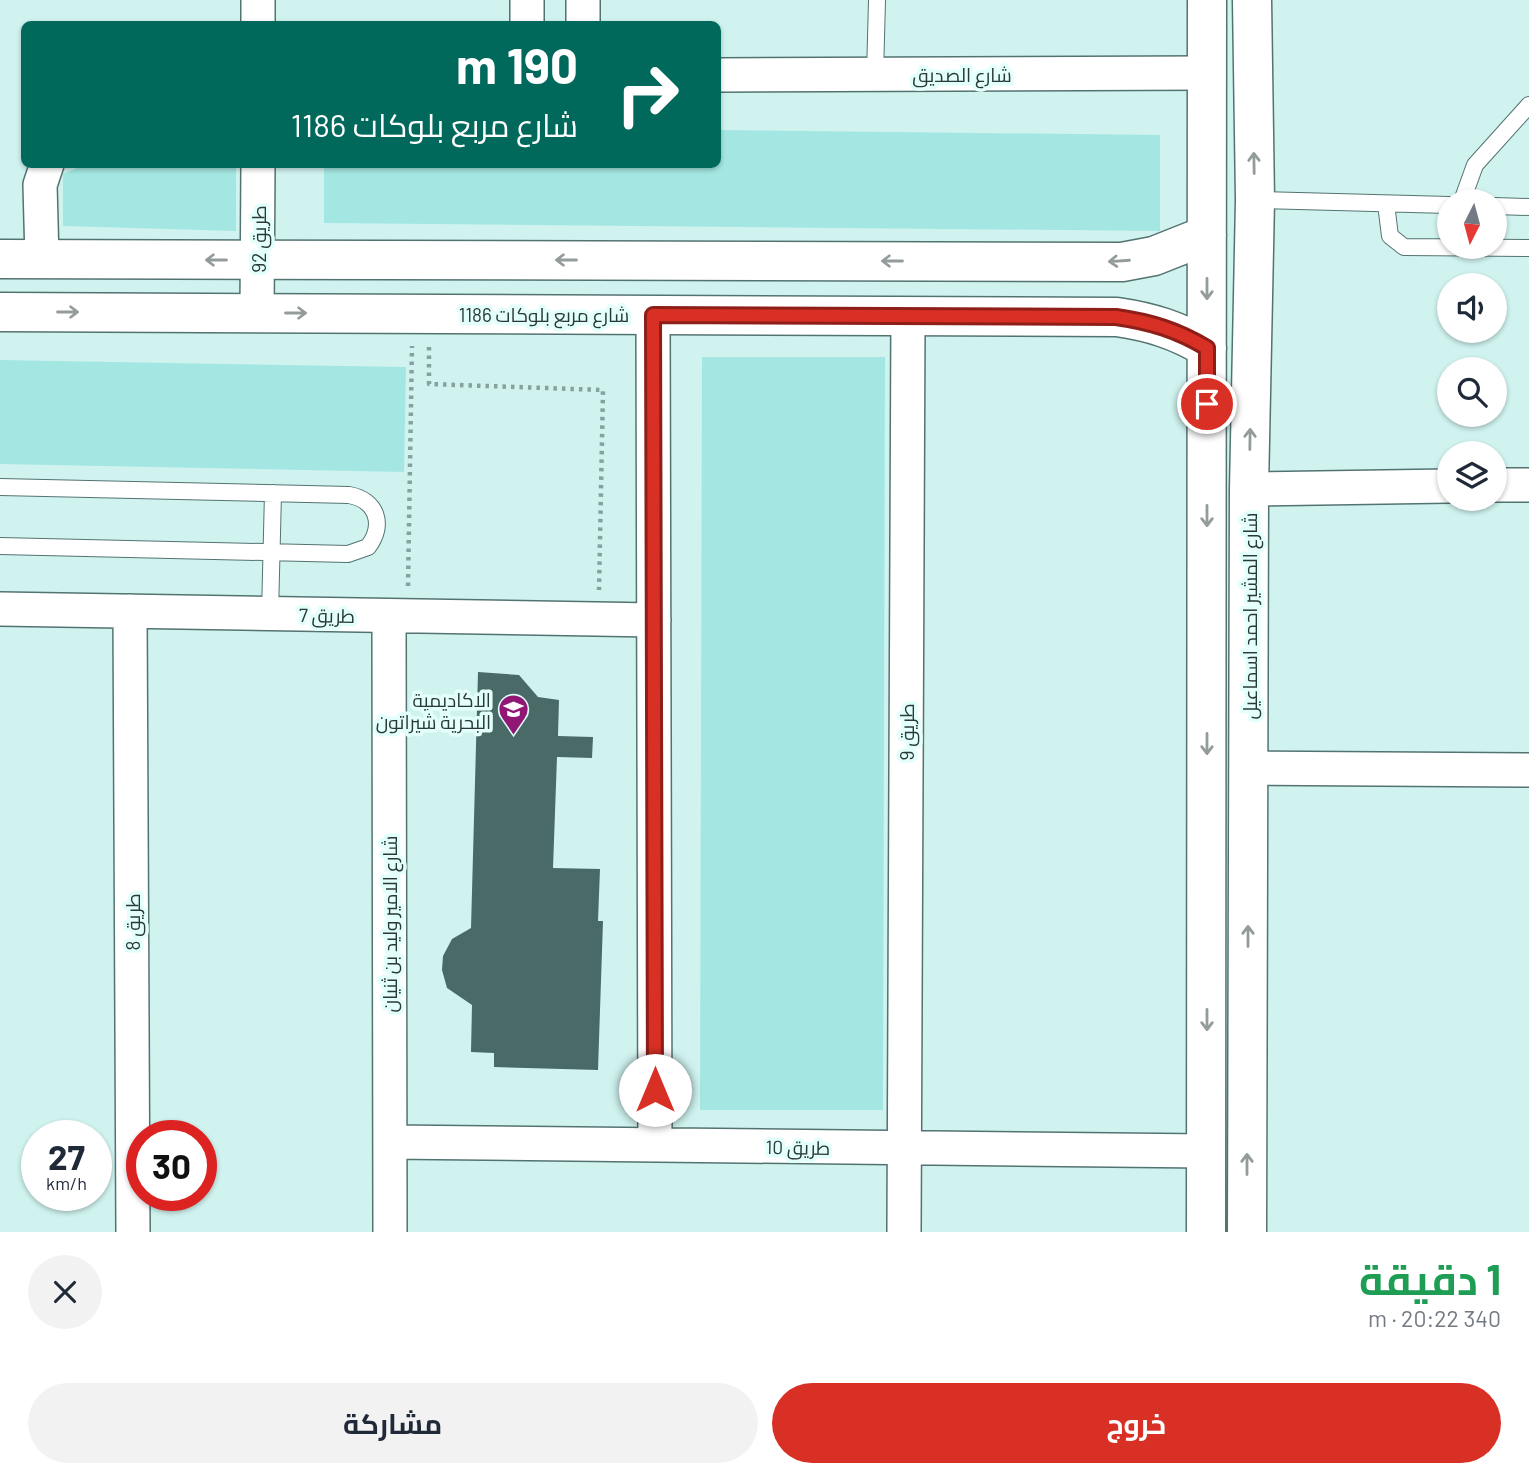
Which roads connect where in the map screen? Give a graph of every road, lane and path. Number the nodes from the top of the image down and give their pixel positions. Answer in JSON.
{"nodes":[{"id":1,"x":258,"y":0,"type":"edge"},
{"id":2,"x":527,"y":0,"type":"edge"},
{"id":3,"x":583,"y":0,"type":"edge"},
{"id":4,"x":877,"y":0,"type":"edge"},
{"id":5,"x":1207,"y":0,"type":"edge"},
{"id":6,"x":1252,"y":0,"type":"edge"},
{"id":7,"x":258,"y":21,"type":"edge"},
{"id":8,"x":527,"y":21,"type":"edge"},
{"id":9,"x":583,"y":21,"type":"edge"},
{"id":10,"x":1207,"y":73,"type":"junction"},
{"id":11,"x":721,"y":75,"type":"edge"},
{"id":12,"x":876,"y":75,"type":"junction"},
{"id":13,"x":1529,"y":105,"type":"edge"},
{"id":14,"x":45,"y":168,"type":"edge"},
{"id":15,"x":258,"y":168,"type":"edge"},
{"id":16,"x":1466,"y":189,"type":"edge"},
{"id":17,"x":1255,"y":200,"type":"junction"},
{"id":18,"x":1386,"y":204,"type":"junction"},
{"id":19,"x":1437,"y":205,"type":"edge"},
{"id":20,"x":1507,"y":206,"type":"edge"},
{"id":21,"x":1529,"y":207,"type":"edge"},
{"id":22,"x":1207,"y":234,"type":"junction"},
{"id":23,"x":1529,"y":248,"type":"edge"},
{"id":24,"x":0,"y":259,"type":"edge"},
{"id":25,"x":42,"y":259,"type":"junction"},
{"id":26,"x":258,"y":260,"type":"junction"},
{"id":27,"x":614,"y":260,"type":"junction"},
{"id":28,"x":687,"y":260,"type":"junction"},
{"id":29,"x":0,"y":312,"type":"edge"},
{"id":30,"x":257,"y":313,"type":"junction"},
{"id":31,"x":421,"y":314,"type":"junction"},
{"id":32,"x":612,"y":315,"type":"junction"},
{"id":33,"x":669,"y":315,"type":"junction"},
{"id":34,"x":908,"y":316,"type":"junction"},
{"id":35,"x":1207,"y":348,"type":"junction"},
{"id":36,"x":1507,"y":485,"type":"edge"},
{"id":37,"x":1529,"y":485,"type":"edge"},
{"id":38,"x":1437,"y":486,"type":"edge"},
{"id":39,"x":0,"y":487,"type":"edge"},
{"id":40,"x":1249,"y":489,"type":"junction"},
{"id":41,"x":273,"y":494,"type":"junction"},
{"id":42,"x":0,"y":546,"type":"edge"},
{"id":43,"x":272,"y":552,"type":"junction"},
{"id":44,"x":0,"y":609,"type":"edge"},
{"id":45,"x":130,"y":611,"type":"junction"},
{"id":46,"x":270,"y":614,"type":"junction"},
{"id":47,"x":398,"y":616,"type":"junction"},
{"id":48,"x":599,"y":619,"type":"junction"},
{"id":49,"x":654,"y":620,"type":"junction"},
{"id":50,"x":1248,"y":768,"type":"junction"},
{"id":51,"x":1529,"y":770,"type":"edge"},
{"id":52,"x":390,"y":1142,"type":"junction"},
{"id":53,"x":655,"y":1145,"type":"junction"},
{"id":54,"x":904,"y":1148,"type":"junction"},
{"id":55,"x":1206,"y":1152,"type":"junction"},
{"id":56,"x":133,"y":1232,"type":"edge"},
{"id":57,"x":390,"y":1232,"type":"edge"},
{"id":58,"x":904,"y":1232,"type":"edge"},
{"id":59,"x":1206,"y":1232,"type":"edge"},
{"id":60,"x":1247,"y":1232,"type":"edge"}],
"edges":[{"from":1,"to":7,"type":"street"},
{"from":2,"to":8,"type":"street"},
{"from":3,"to":9,"type":"street"},
{"from":4,"to":12,"type":"lane"},
{"from":5,"to":10,"type":"street"},
{"from":17,"to":6,"type":"street","name":"شارع المشير احمد اسماعيل","one_way":true},
{"from":10,"to":12,"type":"street","name":"شارع الصديق"},
{"from":10,"to":22,"type":"street"},
{"from":11,"to":12,"type":"street","name":"شارع الصديق"},
{"from":13,"to":16,"type":"lane"},
{"from":14,"to":25,"type":"street"},
{"from":15,"to":26,"type":"street","name":"طريق 92"},
{"from":17,"to":18,"type":"lane"},
{"from":40,"to":17,"type":"street","name":"شارع المشير احمد اسماعيل","one_way":true},
{"from":18,"to":19,"type":"lane"},
{"from":18,"to":23,"type":"lane"},
{"from":20,"to":21,"type":"lane"},
{"from":22,"to":28,"type":"street","one_way":true},
{"from":22,"to":35,"type":"street","one_way":true},
{"from":24,"to":25,"type":"street"},
{"from":26,"to":25,"type":"street","one_way":true},
{"from":27,"to":26,"type":"street","one_way":true},
{"from":26,"to":30,"type":"street","name":"طريق 92"},
{"from":27,"to":28,"type":"street"},
{"from":27,"to":32,"type":"street"},
{"from":28,"to":33,"type":"street"},
{"from":29,"to":30,"type":"street","name":"شارع مربع بلوكات 1186","one_way":true},
{"from":30,"to":31,"type":"street","name":"شارع مربع بلوكات 1186","one_way":true},
{"from":31,"to":32,"type":"street","name":"شارع مربع بلوكات 1186"},
{"from":31,"to":47,"type":"path"},
{"from":31,"to":48,"type":"path"},
{"from":32,"to":33,"type":"street","name":"شارع مربع بلوكات 1186"},
{"from":33,"to":34,"type":"street","name":"شارع مربع بلوكات 1186"},
{"from":33,"to":49,"type":"street"},
{"from":34,"to":35,"type":"street","name":"شارع مربع بلوكات 1186"},
{"from":34,"to":54,"type":"street","name":"طريق 9"},
{"from":35,"to":55,"type":"street","one_way":true},
{"from":36,"to":37,"type":"street"},
{"from":38,"to":40,"type":"street"},
{"from":39,"to":41,"type":"lane"},
{"from":40,"to":50,"type":"street","name":"شارع المشير احمد اسماعيل"},
{"from":41,"to":43,"type":"lane"},
{"from":41,"to":43,"type":"lane"},
{"from":42,"to":43,"type":"lane"},
{"from":43,"to":46,"type":"lane"},
{"from":44,"to":45,"type":"street","name":"طريق 7"},
{"from":45,"to":46,"type":"street","name":"طريق 7"},
{"from":45,"to":56,"type":"street","name":"طريق 8"},
{"from":46,"to":47,"type":"street","name":"طريق 7"},
{"from":47,"to":48,"type":"street","name":"طريق 7"},
{"from":47,"to":52,"type":"street","name":"شارع الامير وليد بن ثنيان"},
{"from":48,"to":49,"type":"street","name":"طريق 7"},
{"from":49,"to":53,"type":"street"},
{"from":50,"to":51,"type":"street"},
{"from":60,"to":50,"type":"street","name":"شارع المشير احمد اسماعيل","one_way":true},
{"from":52,"to":53,"type":"street","name":"طريق 10"},
{"from":52,"to":57,"type":"street","name":"شارع الامير وليد بن ثنيان"},
{"from":53,"to":54,"type":"street","name":"طريق 10"},
{"from":54,"to":55,"type":"street","name":"طريق 10"},
{"from":54,"to":58,"type":"street","name":"طريق 9"},
{"from":55,"to":59,"type":"street"}]}
